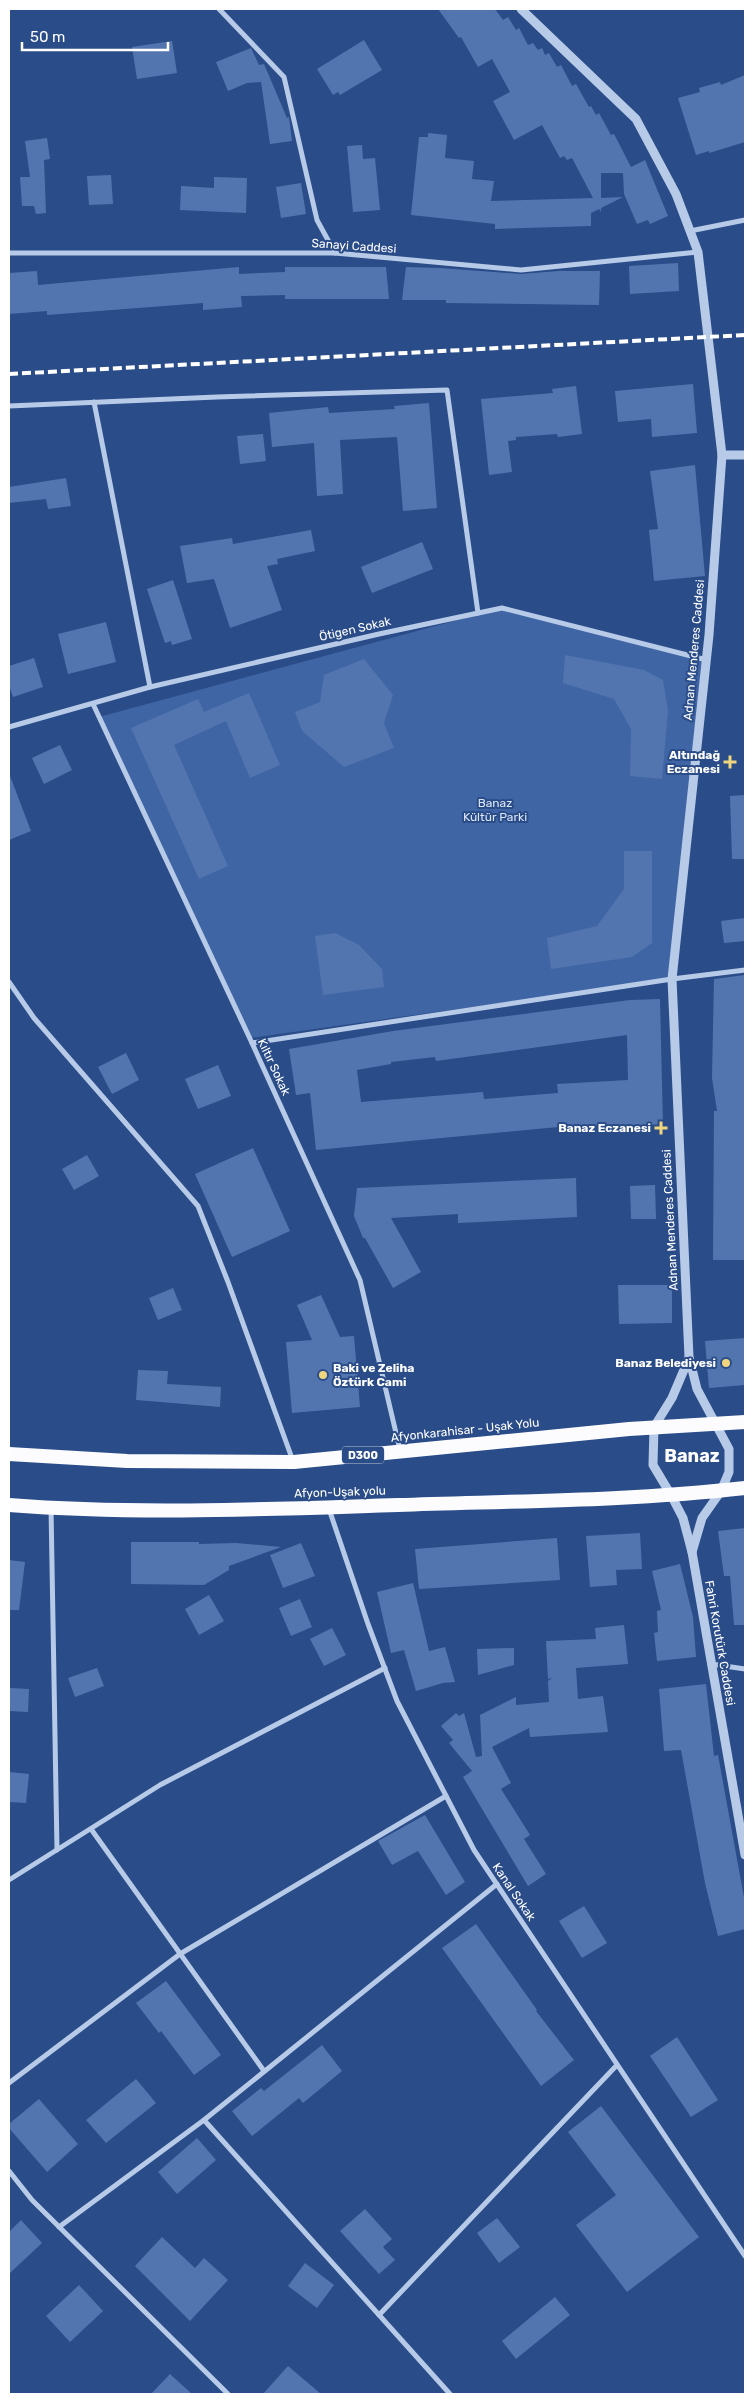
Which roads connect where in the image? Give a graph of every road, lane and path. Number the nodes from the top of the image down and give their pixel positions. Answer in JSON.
{"nodes":[{"id":1,"x":219,"y":9,"type":"edge"},
{"id":2,"x":520,"y":9,"type":"edge"},
{"id":3,"x":745,"y":220,"type":"edge"},
{"id":4,"x":690,"y":231,"type":"junction"},
{"id":5,"x":698,"y":252,"type":"junction"},
{"id":6,"x":335,"y":253,"type":"junction"},
{"id":7,"x":9,"y":254,"type":"edge"},
{"id":8,"x":94,"y":402,"type":"junction"},
{"id":9,"x":9,"y":406,"type":"edge"},
{"id":10,"x":722,"y":455,"type":"junction"},
{"id":11,"x":745,"y":455,"type":"edge"},
{"id":12,"x":478,"y":613,"type":"junction"},
{"id":13,"x":707,"y":660,"type":"junction"},
{"id":14,"x":150,"y":687,"type":"junction"},
{"id":15,"x":93,"y":704,"type":"junction"},
{"id":16,"x":9,"y":727,"type":"edge"},
{"id":17,"x":745,"y":970,"type":"edge"},
{"id":18,"x":672,"y":979,"type":"junction"},
{"id":19,"x":9,"y":982,"type":"edge"},
{"id":20,"x":252,"y":1043,"type":"junction"},
{"id":21,"x":689,"y":1357,"type":"junction"},
{"id":22,"x":745,"y":1422,"type":"edge"},
{"id":23,"x":716,"y":1424,"type":"junction"},
{"id":24,"x":654,"y":1427,"type":"junction"},
{"id":25,"x":400,"y":1451,"type":"junction"},
{"id":26,"x":9,"y":1454,"type":"edge"},
{"id":27,"x":294,"y":1462,"type":"junction"},
{"id":28,"x":745,"y":1488,"type":"edge"},
{"id":29,"x":721,"y":1491,"type":"junction"},
{"id":30,"x":671,"y":1495,"type":"junction"},
{"id":31,"x":9,"y":1505,"type":"edge"},
{"id":32,"x":328,"y":1507,"type":"junction"},
{"id":33,"x":51,"y":1508,"type":"junction"},
{"id":34,"x":692,"y":1552,"type":"junction"},
{"id":35,"x":711,"y":1664,"type":"junction"},
{"id":36,"x":384,"y":1668,"type":"junction"},
{"id":37,"x":745,"y":1669,"type":"edge"},
{"id":38,"x":446,"y":1796,"type":"junction"},
{"id":39,"x":91,"y":1828,"type":"junction"},
{"id":40,"x":57,"y":1850,"type":"junction"},
{"id":41,"x":745,"y":1855,"type":"edge"},
{"id":42,"x":9,"y":1880,"type":"edge"},
{"id":43,"x":497,"y":1884,"type":"junction"},
{"id":44,"x":180,"y":1954,"type":"junction"},
{"id":45,"x":618,"y":2065,"type":"junction"},
{"id":46,"x":264,"y":2071,"type":"junction"},
{"id":47,"x":9,"y":2083,"type":"edge"},
{"id":48,"x":204,"y":2120,"type":"junction"},
{"id":49,"x":9,"y":2171,"type":"edge"},
{"id":50,"x":59,"y":2227,"type":"junction"},
{"id":51,"x":745,"y":2256,"type":"edge"},
{"id":52,"x":379,"y":2316,"type":"junction"},
{"id":53,"x":228,"y":2394,"type":"edge"},
{"id":54,"x":450,"y":2394,"type":"edge"}],
"edges":[{"from":1,"to":6,"type":"street"},
{"from":2,"to":4,"type":"street","name":"Adnan Menderes Caddesi"},
{"from":3,"to":4,"type":"street"},
{"from":4,"to":5,"type":"street","name":"Adnan Menderes Caddesi"},
{"from":5,"to":6,"type":"street","name":"Sanayi Caddesi"},
{"from":5,"to":10,"type":"street","name":"Adnan Menderes Caddesi"},
{"from":6,"to":7,"type":"street","name":"Sanayi Caddesi"},
{"from":8,"to":9,"type":"street"},
{"from":8,"to":12,"type":"street"},
{"from":8,"to":14,"type":"street"},
{"from":10,"to":11,"type":"street"},
{"from":10,"to":13,"type":"street","name":"Adnan Menderes Caddesi"},
{"from":12,"to":13,"type":"street","name":"Ötigen Sokak"},
{"from":12,"to":14,"type":"street","name":"Ötigen Sokak"},
{"from":13,"to":18,"type":"street","name":"Adnan Menderes Caddesi"},
{"from":14,"to":15,"type":"street","name":"Ötigen Sokak"},
{"from":15,"to":16,"type":"street","name":"Ötigen Sokak"},
{"from":15,"to":20,"type":"street","name":"Kıltır Sokak"},
{"from":17,"to":18,"type":"street"},
{"from":18,"to":20,"type":"street"},
{"from":18,"to":21,"type":"street","name":"Adnan Menderes Caddesi"},
{"from":19,"to":27,"type":"street"},
{"from":20,"to":25,"type":"street","name":"Kıltır Sokak"},
{"from":21,"to":23,"type":"street"},
{"from":21,"to":24,"type":"street"},
{"from":22,"to":23,"type":"highway","name":"Afyonkarahisar - Uşak Yolu","number":"D300"},
{"from":23,"to":24,"type":"highway","name":"Afyonkarahisar - Uşak Yolu","number":"D300"},
{"from":23,"to":29,"type":"street"},
{"from":24,"to":25,"type":"highway","name":"Afyonkarahisar - Uşak Yolu","number":"D300"},
{"from":24,"to":30,"type":"street"},
{"from":25,"to":27,"type":"highway","name":"Afyonkarahisar - Uşak Yolu","number":"D300"},
{"from":26,"to":27,"type":"highway","name":"Afyonkarahisar - Uşak Yolu","number":"D300"},
{"from":28,"to":29,"type":"highway"},
{"from":29,"to":30,"type":"highway"},
{"from":29,"to":34,"type":"street"},
{"from":30,"to":32,"type":"highway","name":"Afyon-Uşak yolu"},
{"from":30,"to":34,"type":"street","name":"Fahri Korutürk Caddesi"},
{"from":31,"to":33,"type":"highway","name":"Afyon-Uşak yolu"},
{"from":32,"to":33,"type":"highway","name":"Afyon-Uşak yolu"},
{"from":32,"to":36,"type":"street","name":"Kanal Sokak"},
{"from":33,"to":40,"type":"street"},
{"from":34,"to":35,"type":"street","name":"Fahri Korutürk Caddesi"},
{"from":35,"to":37,"type":"street"},
{"from":35,"to":41,"type":"street","name":"Fahri Korutürk Caddesi"},
{"from":36,"to":38,"type":"street","name":"Kanal Sokak"},
{"from":36,"to":39,"type":"street"},
{"from":38,"to":43,"type":"street","name":"Kanal Sokak"},
{"from":38,"to":44,"type":"street"},
{"from":39,"to":40,"type":"street"},
{"from":39,"to":44,"type":"street"},
{"from":40,"to":42,"type":"street"},
{"from":43,"to":45,"type":"street","name":"Kanal Sokak"},
{"from":43,"to":46,"type":"street"},
{"from":44,"to":46,"type":"street"},
{"from":44,"to":47,"type":"street"},
{"from":45,"to":51,"type":"street","name":"Kanal Sokak"},
{"from":45,"to":52,"type":"street"},
{"from":46,"to":48,"type":"street"},
{"from":48,"to":50,"type":"street"},
{"from":48,"to":52,"type":"street"},
{"from":49,"to":50,"type":"street"},
{"from":50,"to":53,"type":"street"},
{"from":52,"to":54,"type":"street"}]}
